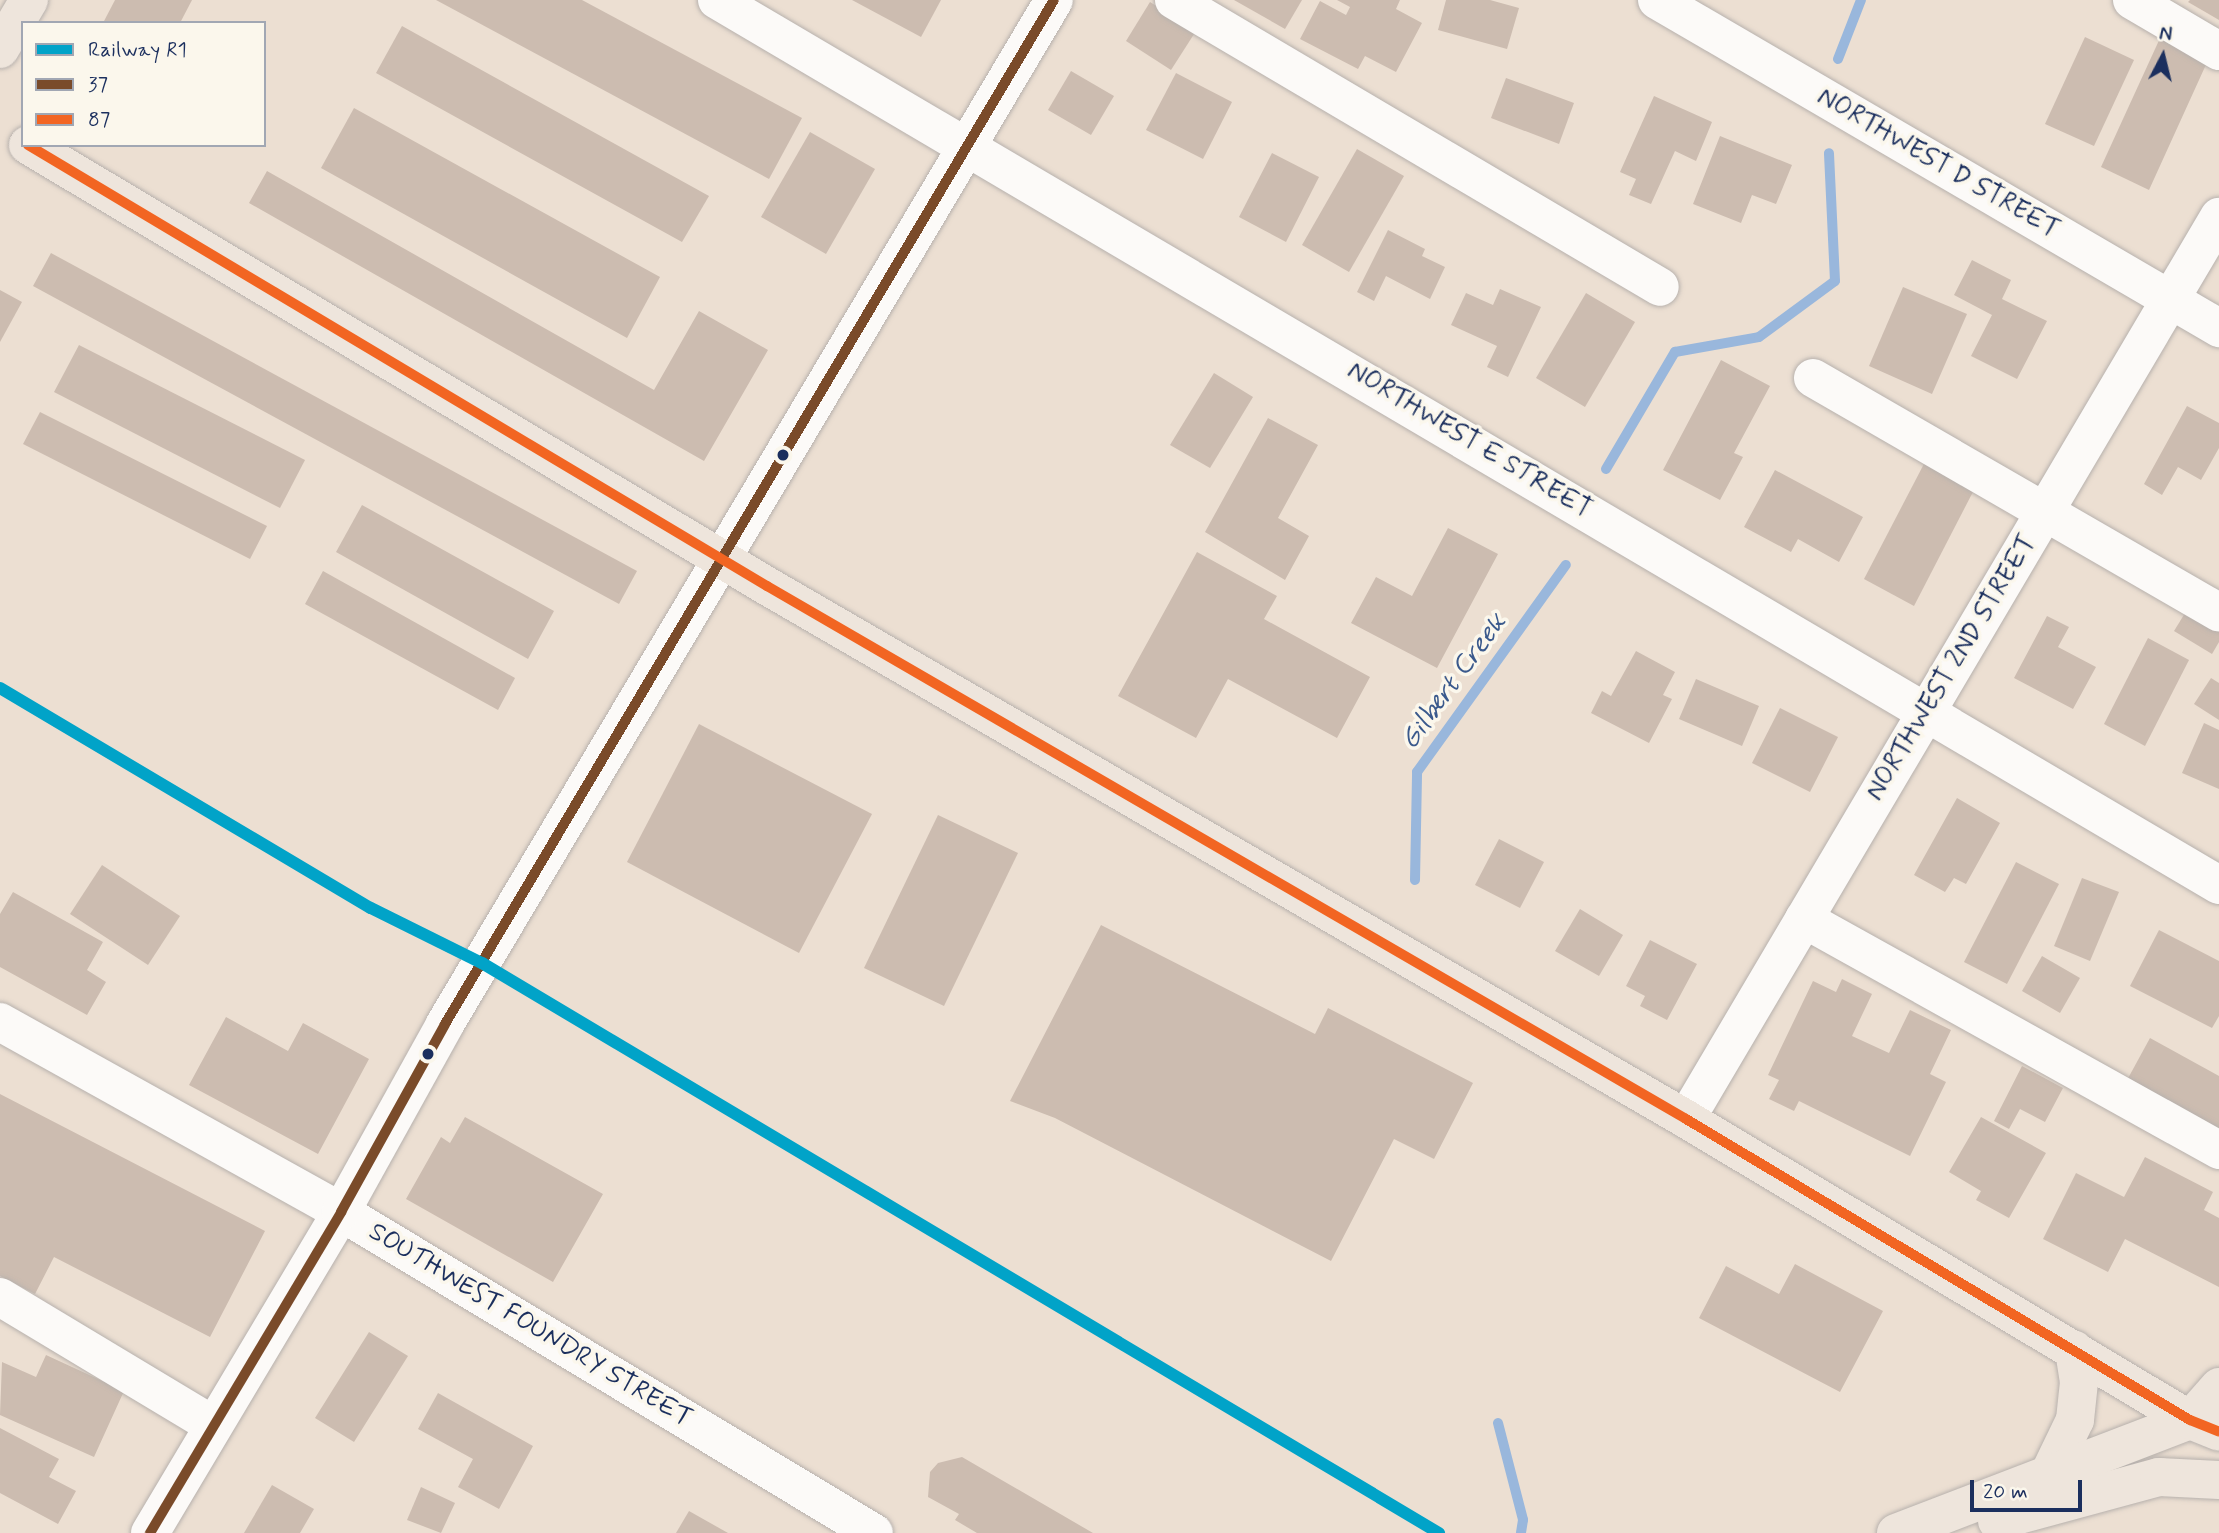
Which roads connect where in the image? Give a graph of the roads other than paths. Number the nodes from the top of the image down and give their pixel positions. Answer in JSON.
{"nodes":[{"id":1,"x":29,"y":0,"type":"edge"},
{"id":2,"x":717,"y":0,"type":"edge"},
{"id":3,"x":1054,"y":0,"type":"edge"},
{"id":4,"x":1174,"y":0,"type":"edge"},
{"id":5,"x":1657,"y":0,"type":"edge"},
{"id":6,"x":2132,"y":0,"type":"edge"},
{"id":7,"x":0,"y":49,"type":"edge"},
{"id":8,"x":2219,"y":51,"type":"edge"},
{"id":9,"x":0,"y":129,"type":"edge"},
{"id":10,"x":21,"y":141,"type":"edge"},
{"id":11,"x":968,"y":145,"type":"junction"},
{"id":12,"x":31,"y":147,"type":"edge"},
{"id":13,"x":2219,"y":217,"type":"edge"},
{"id":14,"x":1660,"y":287,"type":"dead end"},
{"id":15,"x":2171,"y":299,"type":"junction"},
{"id":16,"x":2219,"y":328,"type":"edge"},
{"id":17,"x":1813,"y":378,"type":"dead end"},
{"id":18,"x":2043,"y":514,"type":"junction"},
{"id":19,"x":722,"y":559,"type":"junction"},
{"id":20,"x":2219,"y":612,"type":"edge"},
{"id":21,"x":1926,"y":712,"type":"junction"},
{"id":22,"x":2219,"y":885,"type":"edge"},
{"id":23,"x":1804,"y":919,"type":"junction"},
{"id":24,"x":0,"y":1022,"type":"edge"},
{"id":25,"x":1686,"y":1119,"type":"junction"},
{"id":26,"x":2219,"y":1150,"type":"edge"},
{"id":27,"x":341,"y":1212,"type":"junction"},
{"id":28,"x":0,"y":1297,"type":"edge"},
{"id":29,"x":2074,"y":1349,"type":"junction"},
{"id":30,"x":2219,"y":1387,"type":"edge"},
{"id":31,"x":213,"y":1425,"type":"junction"},
{"id":32,"x":2204,"y":1426,"type":"edge"},
{"id":33,"x":2048,"y":1476,"type":"junction"},
{"id":34,"x":2219,"y":1480,"type":"edge"},
{"id":35,"x":150,"y":1533,"type":"edge"},
{"id":36,"x":874,"y":1533,"type":"edge"},
{"id":37,"x":1896,"y":1533,"type":"edge"},
{"id":38,"x":1951,"y":1533,"type":"edge"}],
"edges":[{"from":1,"to":7,"type":"main road"},
{"from":2,"to":11,"type":"street","name":"NORTHWEST E STREET"},
{"from":3,"to":11,"type":"street"},
{"from":4,"to":14,"type":"street"},
{"from":5,"to":15,"type":"street","name":"NORTHWEST D STREET"},
{"from":6,"to":8,"type":"street"},
{"from":9,"to":10,"type":"main road"},
{"from":11,"to":19,"type":"street"},
{"from":11,"to":21,"type":"street","name":"NORTHWEST E STREET"},
{"from":12,"to":19,"type":"main road"},
{"from":13,"to":15,"type":"street","name":"NORTHWEST 2ND STREET"},
{"from":15,"to":16,"type":"street","name":"NORTHWEST D STREET"},
{"from":15,"to":18,"type":"street","name":"NORTHWEST 2ND STREET"},
{"from":17,"to":18,"type":"street"},
{"from":18,"to":20,"type":"street"},
{"from":18,"to":21,"type":"street","name":"NORTHWEST 2ND STREET"},
{"from":19,"to":25,"type":"main road"},
{"from":19,"to":27,"type":"street"},
{"from":21,"to":22,"type":"street","name":"NORTHWEST E STREET"},
{"from":21,"to":23,"type":"street","name":"NORTHWEST 2ND STREET"},
{"from":23,"to":25,"type":"street","name":"NORTHWEST 2ND STREET"},
{"from":23,"to":26,"type":"street"},
{"from":24,"to":27,"type":"street","name":"SOUTHWEST FOUNDRY STREET"},
{"from":25,"to":29,"type":"main road"},
{"from":27,"to":31,"type":"street"},
{"from":27,"to":36,"type":"street","name":"SOUTHWEST FOUNDRY STREET"},
{"from":28,"to":31,"type":"street"},
{"from":29,"to":32,"type":"main road"},
{"from":29,"to":33,"type":"main road"},
{"from":30,"to":32,"type":"main road"},
{"from":31,"to":35,"type":"street"},
{"from":32,"to":33,"type":"main road"},
{"from":33,"to":37,"type":"main road"},
{"from":34,"to":38,"type":"main road"}]}
